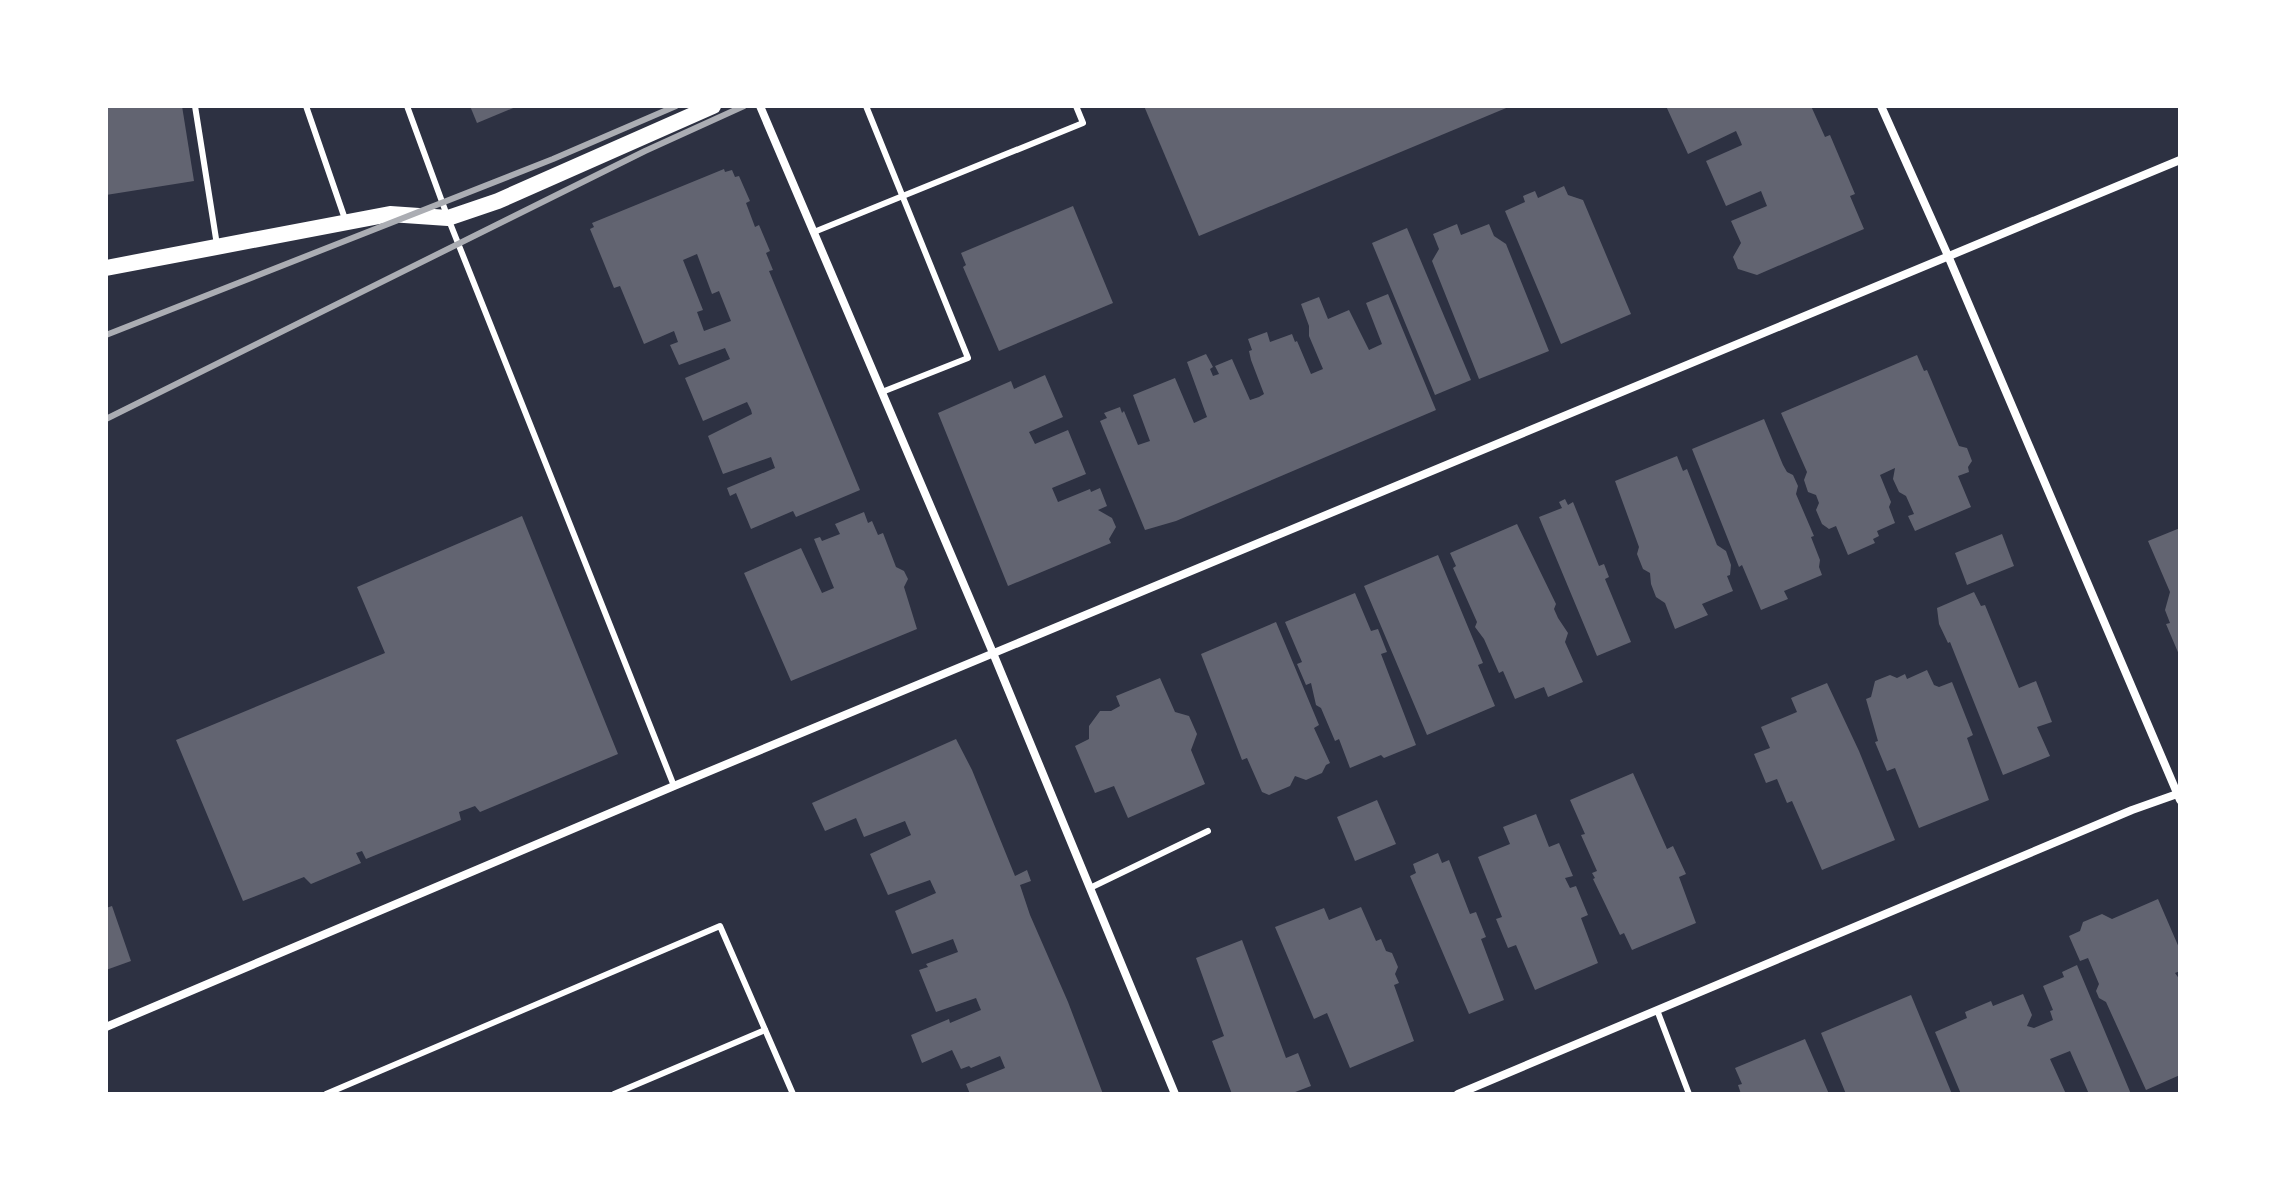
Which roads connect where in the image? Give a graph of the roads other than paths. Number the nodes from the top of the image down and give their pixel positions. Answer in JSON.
{"nodes":[{"id":1,"x":195,"y":106,"type":"edge"},
{"id":2,"x":306,"y":106,"type":"edge"},
{"id":3,"x":407,"y":106,"type":"edge"},
{"id":4,"x":713,"y":106,"type":"edge"},
{"id":5,"x":760,"y":106,"type":"edge"},
{"id":6,"x":866,"y":106,"type":"edge"},
{"id":7,"x":1076,"y":106,"type":"edge"},
{"id":8,"x":1881,"y":106,"type":"edge"},
{"id":9,"x":2180,"y":160,"type":"edge"},
{"id":10,"x":902,"y":196,"type":"junction"},
{"id":11,"x":448,"y":218,"type":"junction"},
{"id":12,"x":346,"y":223,"type":"junction"},
{"id":13,"x":814,"y":232,"type":"junction"},
{"id":14,"x":217,"y":247,"type":"junction"},
{"id":15,"x":1949,"y":258,"type":"junction"},
{"id":16,"x":106,"y":268,"type":"edge"},
{"id":17,"x":882,"y":392,"type":"junction"},
{"id":18,"x":993,"y":653,"type":"junction"},
{"id":19,"x":674,"y":786,"type":"junction"},
{"id":20,"x":2179,"y":796,"type":"edge"},
{"id":21,"x":1208,"y":831,"type":"dead end"},
{"id":22,"x":1090,"y":888,"type":"junction"},
{"id":23,"x":1657,"y":1010,"type":"junction"},
{"id":24,"x":106,"y":1027,"type":"edge"},
{"id":25,"x":765,"y":1030,"type":"junction"},
{"id":26,"x":326,"y":1094,"type":"edge"},
{"id":27,"x":614,"y":1094,"type":"edge"},
{"id":28,"x":793,"y":1094,"type":"edge"},
{"id":29,"x":1175,"y":1094,"type":"edge"},
{"id":30,"x":1458,"y":1094,"type":"edge"},
{"id":31,"x":1689,"y":1094,"type":"edge"}],
"edges":[{"from":1,"to":14,"type":"lane"},
{"from":2,"to":12,"type":"lane"},
{"from":3,"to":11,"type":"lane"},
{"from":4,"to":11,"type":"main road"},
{"from":5,"to":13,"type":"street"},
{"from":6,"to":10,"type":"lane"},
{"from":7,"to":10,"type":"lane"},
{"from":8,"to":15,"type":"street"},
{"from":9,"to":15,"type":"street"},
{"from":10,"to":13,"type":"lane"},
{"from":10,"to":17,"type":"lane"},
{"from":11,"to":12,"type":"main road"},
{"from":11,"to":19,"type":"lane"},
{"from":12,"to":14,"type":"main road"},
{"from":13,"to":17,"type":"street"},
{"from":14,"to":16,"type":"main road"},
{"from":15,"to":18,"type":"street"},
{"from":15,"to":20,"type":"street"},
{"from":17,"to":18,"type":"street"},
{"from":18,"to":19,"type":"street"},
{"from":18,"to":22,"type":"street"},
{"from":19,"to":24,"type":"street"},
{"from":20,"to":23,"type":"street"},
{"from":21,"to":22,"type":"lane"},
{"from":22,"to":29,"type":"street"},
{"from":23,"to":30,"type":"street"},
{"from":23,"to":31,"type":"lane"},
{"from":25,"to":26,"type":"lane"},
{"from":25,"to":27,"type":"lane"},
{"from":25,"to":28,"type":"lane"}]}
